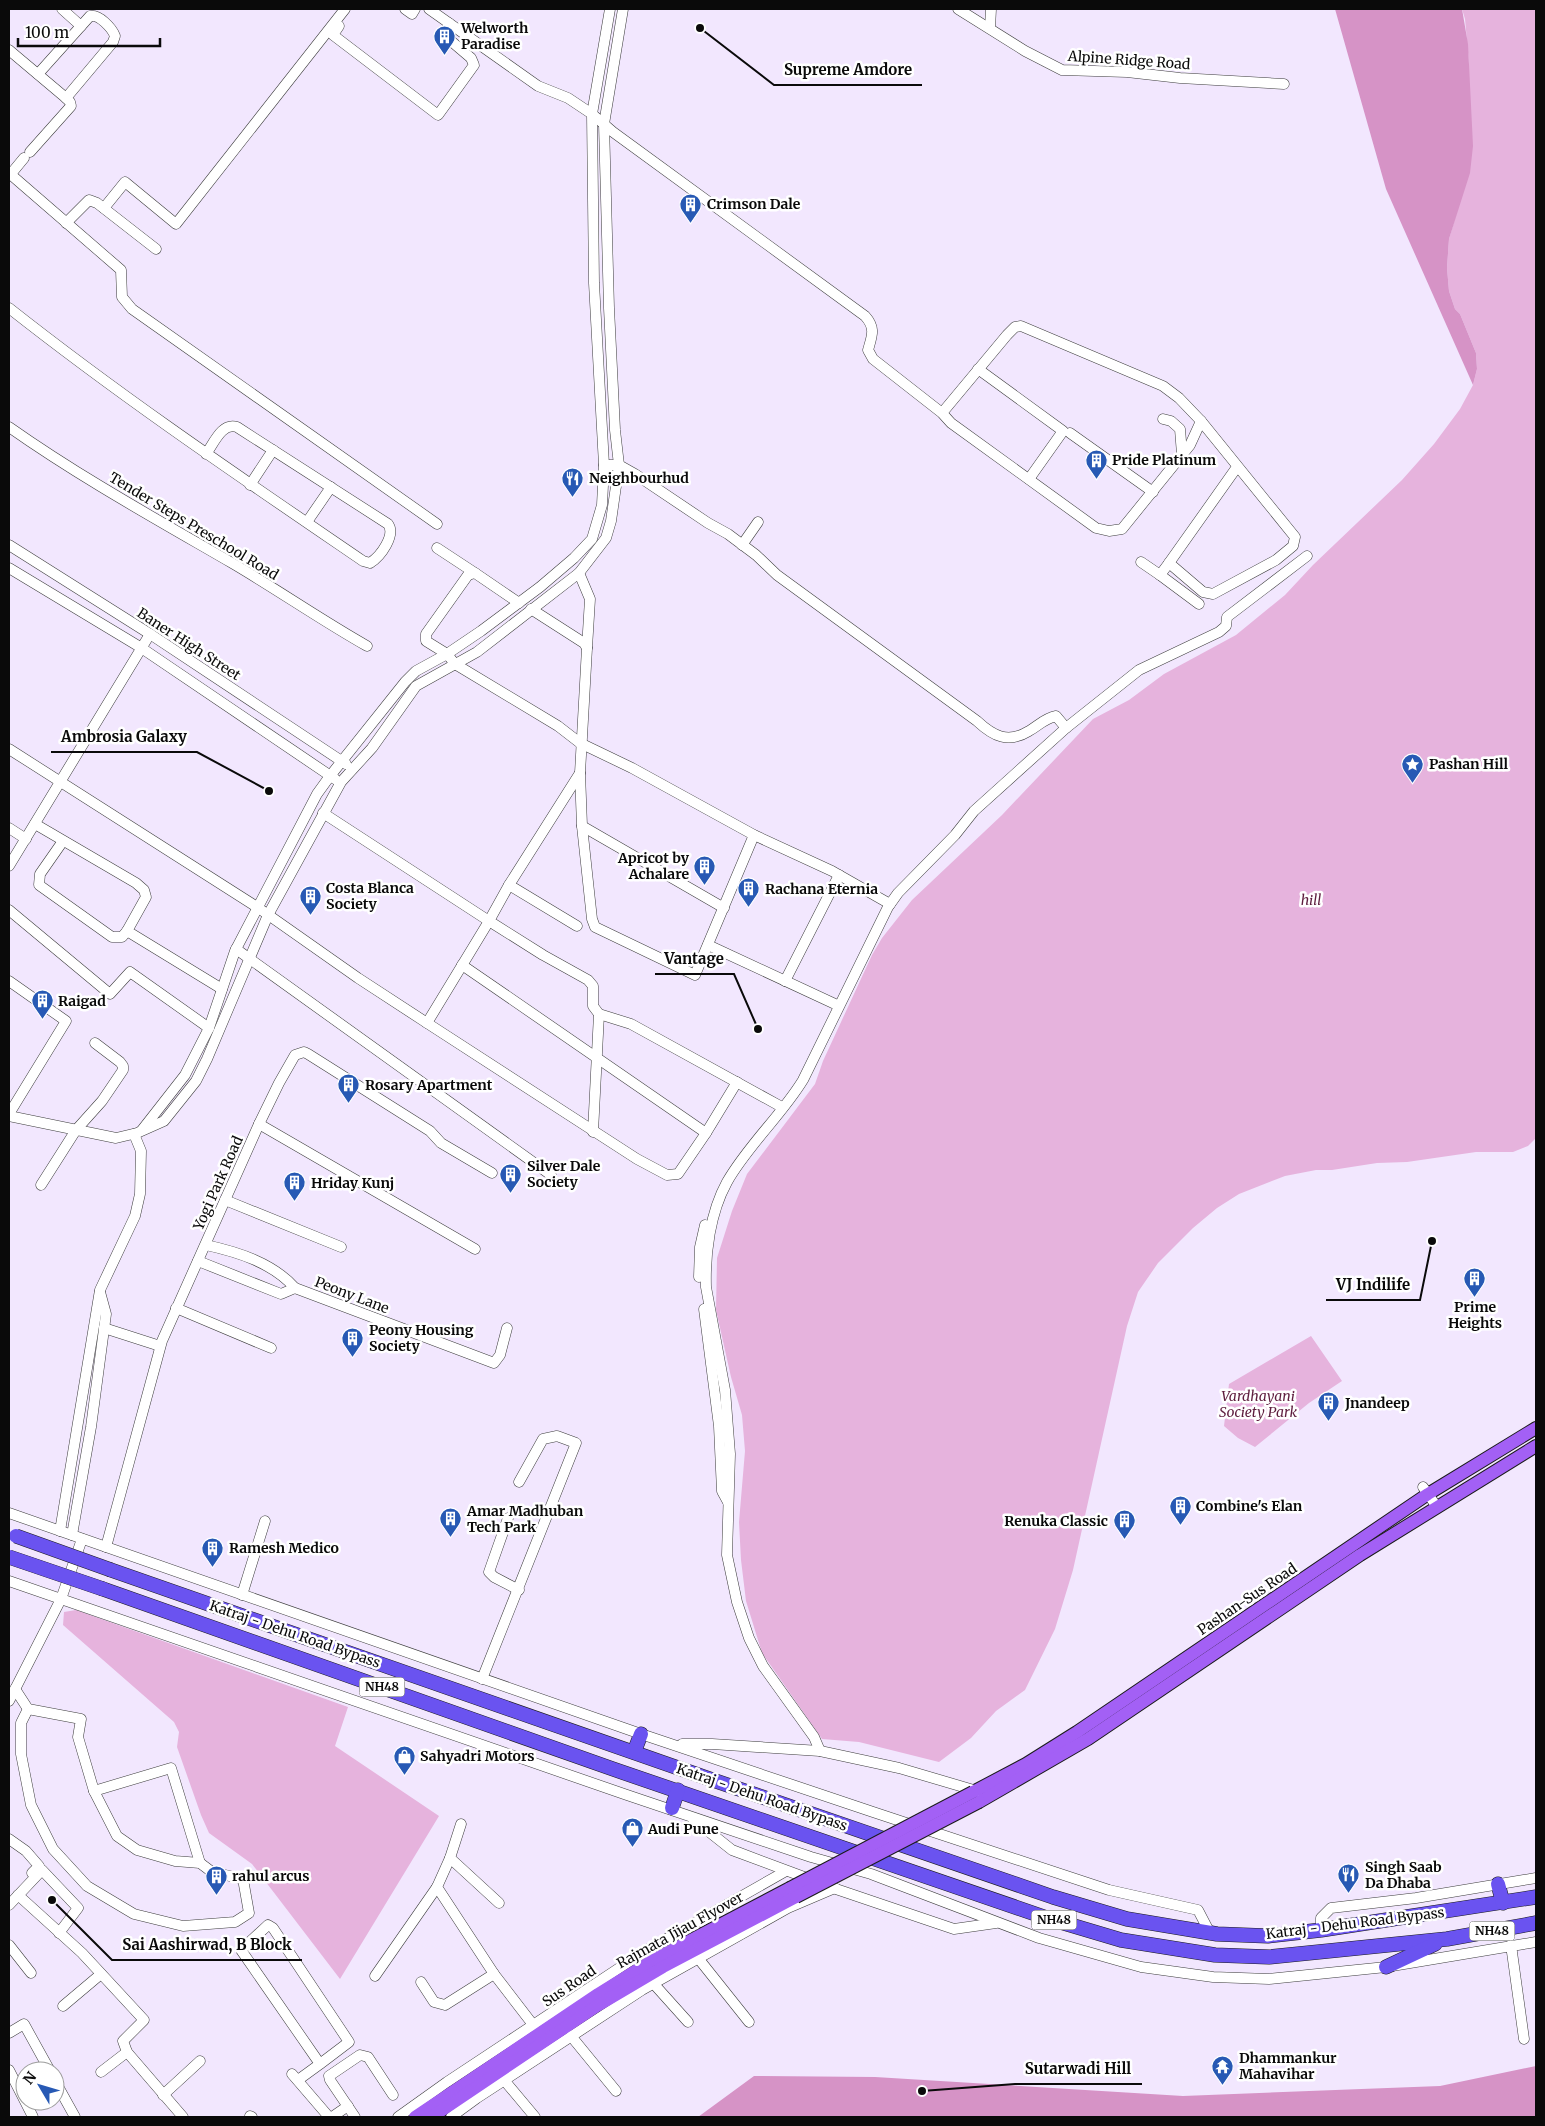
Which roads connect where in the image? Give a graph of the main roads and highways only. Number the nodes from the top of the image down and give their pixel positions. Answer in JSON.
{"nodes":[{"id":1,"x":1536,"y":1428,"type":"edge"},
{"id":2,"x":1536,"y":1446,"type":"edge"},
{"id":3,"x":12,"y":1535,"type":"edge"},
{"id":4,"x":9,"y":1557,"type":"edge"},
{"id":5,"x":641,"y":1734,"type":"road end"},
{"id":6,"x":634,"y":1752,"type":"junction"},
{"id":7,"x":678,"y":1790,"type":"junction"},
{"id":8,"x":976,"y":1795,"type":"junction"},
{"id":9,"x":672,"y":1808,"type":"road end"},
{"id":10,"x":1498,"y":1884,"type":"road end"},
{"id":11,"x":793,"y":1892,"type":"junction"},
{"id":12,"x":1536,"y":1897,"type":"edge"},
{"id":13,"x":1503,"y":1903,"type":"junction"},
{"id":14,"x":1536,"y":1923,"type":"edge"},
{"id":15,"x":1447,"y":1939,"type":"junction"},
{"id":16,"x":1386,"y":1967,"type":"road end"},
{"id":17,"x":415,"y":2117,"type":"edge"},
{"id":18,"x":432,"y":2117,"type":"edge"}],
"edges":[{"from":1,"to":8,"type":"main road","name":"Pashan-Sus Road"},
{"from":2,"to":8,"type":"main road","name":"Pashan-Sus Road"},
{"from":3,"to":6,"type":"highway","name":"Katraj - Dehu Road Bypass","number":"NH48","bridge":true},
{"from":4,"to":7,"type":"highway","name":"Katraj - Dehu Road Bypass","number":"NH48","bridge":true},
{"from":5,"to":6,"type":"highway"},
{"from":6,"to":13,"type":"highway","name":"Katraj - Dehu Road Bypass","number":"NH48"},
{"from":7,"to":9,"type":"highway"},
{"from":7,"to":15,"type":"highway","name":"Katraj - Dehu Road Bypass","number":"NH48"},
{"from":8,"to":11,"type":"main road","name":"Rajmata Jijau Flyover","bridge":true},
{"from":10,"to":13,"type":"highway"},
{"from":11,"to":17,"type":"main road","name":"Rajmata Jijau Flyover"},
{"from":11,"to":18,"type":"main road","name":"Rajmata Jijau Flyover"},
{"from":12,"to":13,"type":"highway","name":"Katraj - Dehu Road Bypass","number":"NH48"},
{"from":14,"to":15,"type":"highway","name":"Katraj - Dehu Road Bypass","number":"NH48"},
{"from":15,"to":16,"type":"highway"}]}
